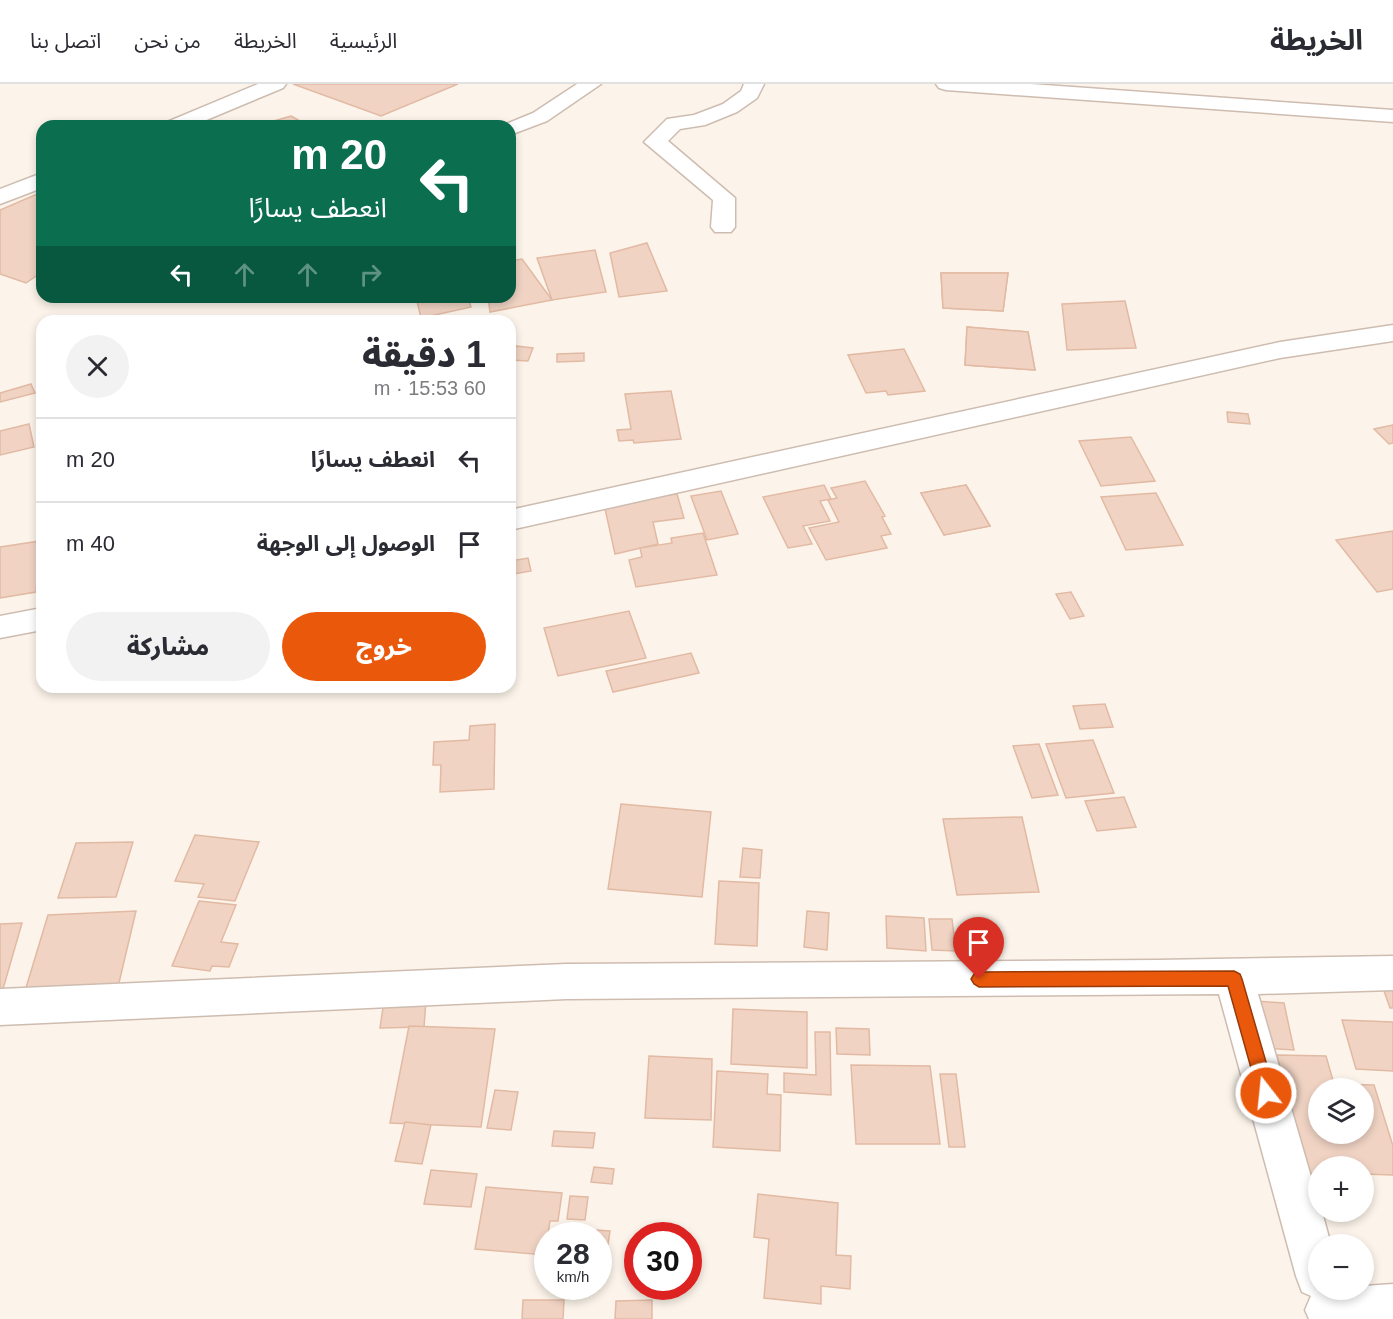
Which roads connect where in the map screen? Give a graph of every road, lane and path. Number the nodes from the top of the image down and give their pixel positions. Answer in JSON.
{"nodes":[{"id":1,"x":276,"y":84,"type":"edge"},
{"id":2,"x":591,"y":84,"type":"edge"},
{"id":3,"x":754,"y":84,"type":"edge"},
{"id":4,"x":946,"y":84,"type":"edge"},
{"id":5,"x":1393,"y":116,"type":"edge"},
{"id":6,"x":189,"y":120,"type":"edge"},
{"id":7,"x":516,"y":127,"type":"edge"},
{"id":8,"x":36,"y":183,"type":"edge"},
{"id":9,"x":0,"y":198,"type":"edge"},
{"id":10,"x":723,"y":226,"type":"dead end"},
{"id":11,"x":1393,"y":333,"type":"edge"},
{"id":12,"x":516,"y":518,"type":"edge"},
{"id":13,"x":36,"y":620,"type":"edge"},
{"id":14,"x":0,"y":627,"type":"edge"},
{"id":15,"x":1393,"y":973,"type":"edge"},
{"id":16,"x":1234,"y":979,"type":"junction"},
{"id":17,"x":0,"y":1007,"type":"edge"},
{"id":18,"x":1308,"y":1239,"type":"edge"},
{"id":19,"x":1334,"y":1300,"type":"edge"},
{"id":20,"x":1393,"y":1307,"type":"edge"}],
"edges":[{"from":1,"to":6,"type":"street"},
{"from":2,"to":7,"type":"street"},
{"from":3,"to":10,"type":"street"},
{"from":4,"to":5,"type":"street"},
{"from":8,"to":9,"type":"street"},
{"from":11,"to":12,"type":"street"},
{"from":13,"to":14,"type":"street"},
{"from":15,"to":16,"type":"street"},
{"from":16,"to":17,"type":"street"},
{"from":16,"to":18,"type":"street"},
{"from":19,"to":20,"type":"street"}]}
